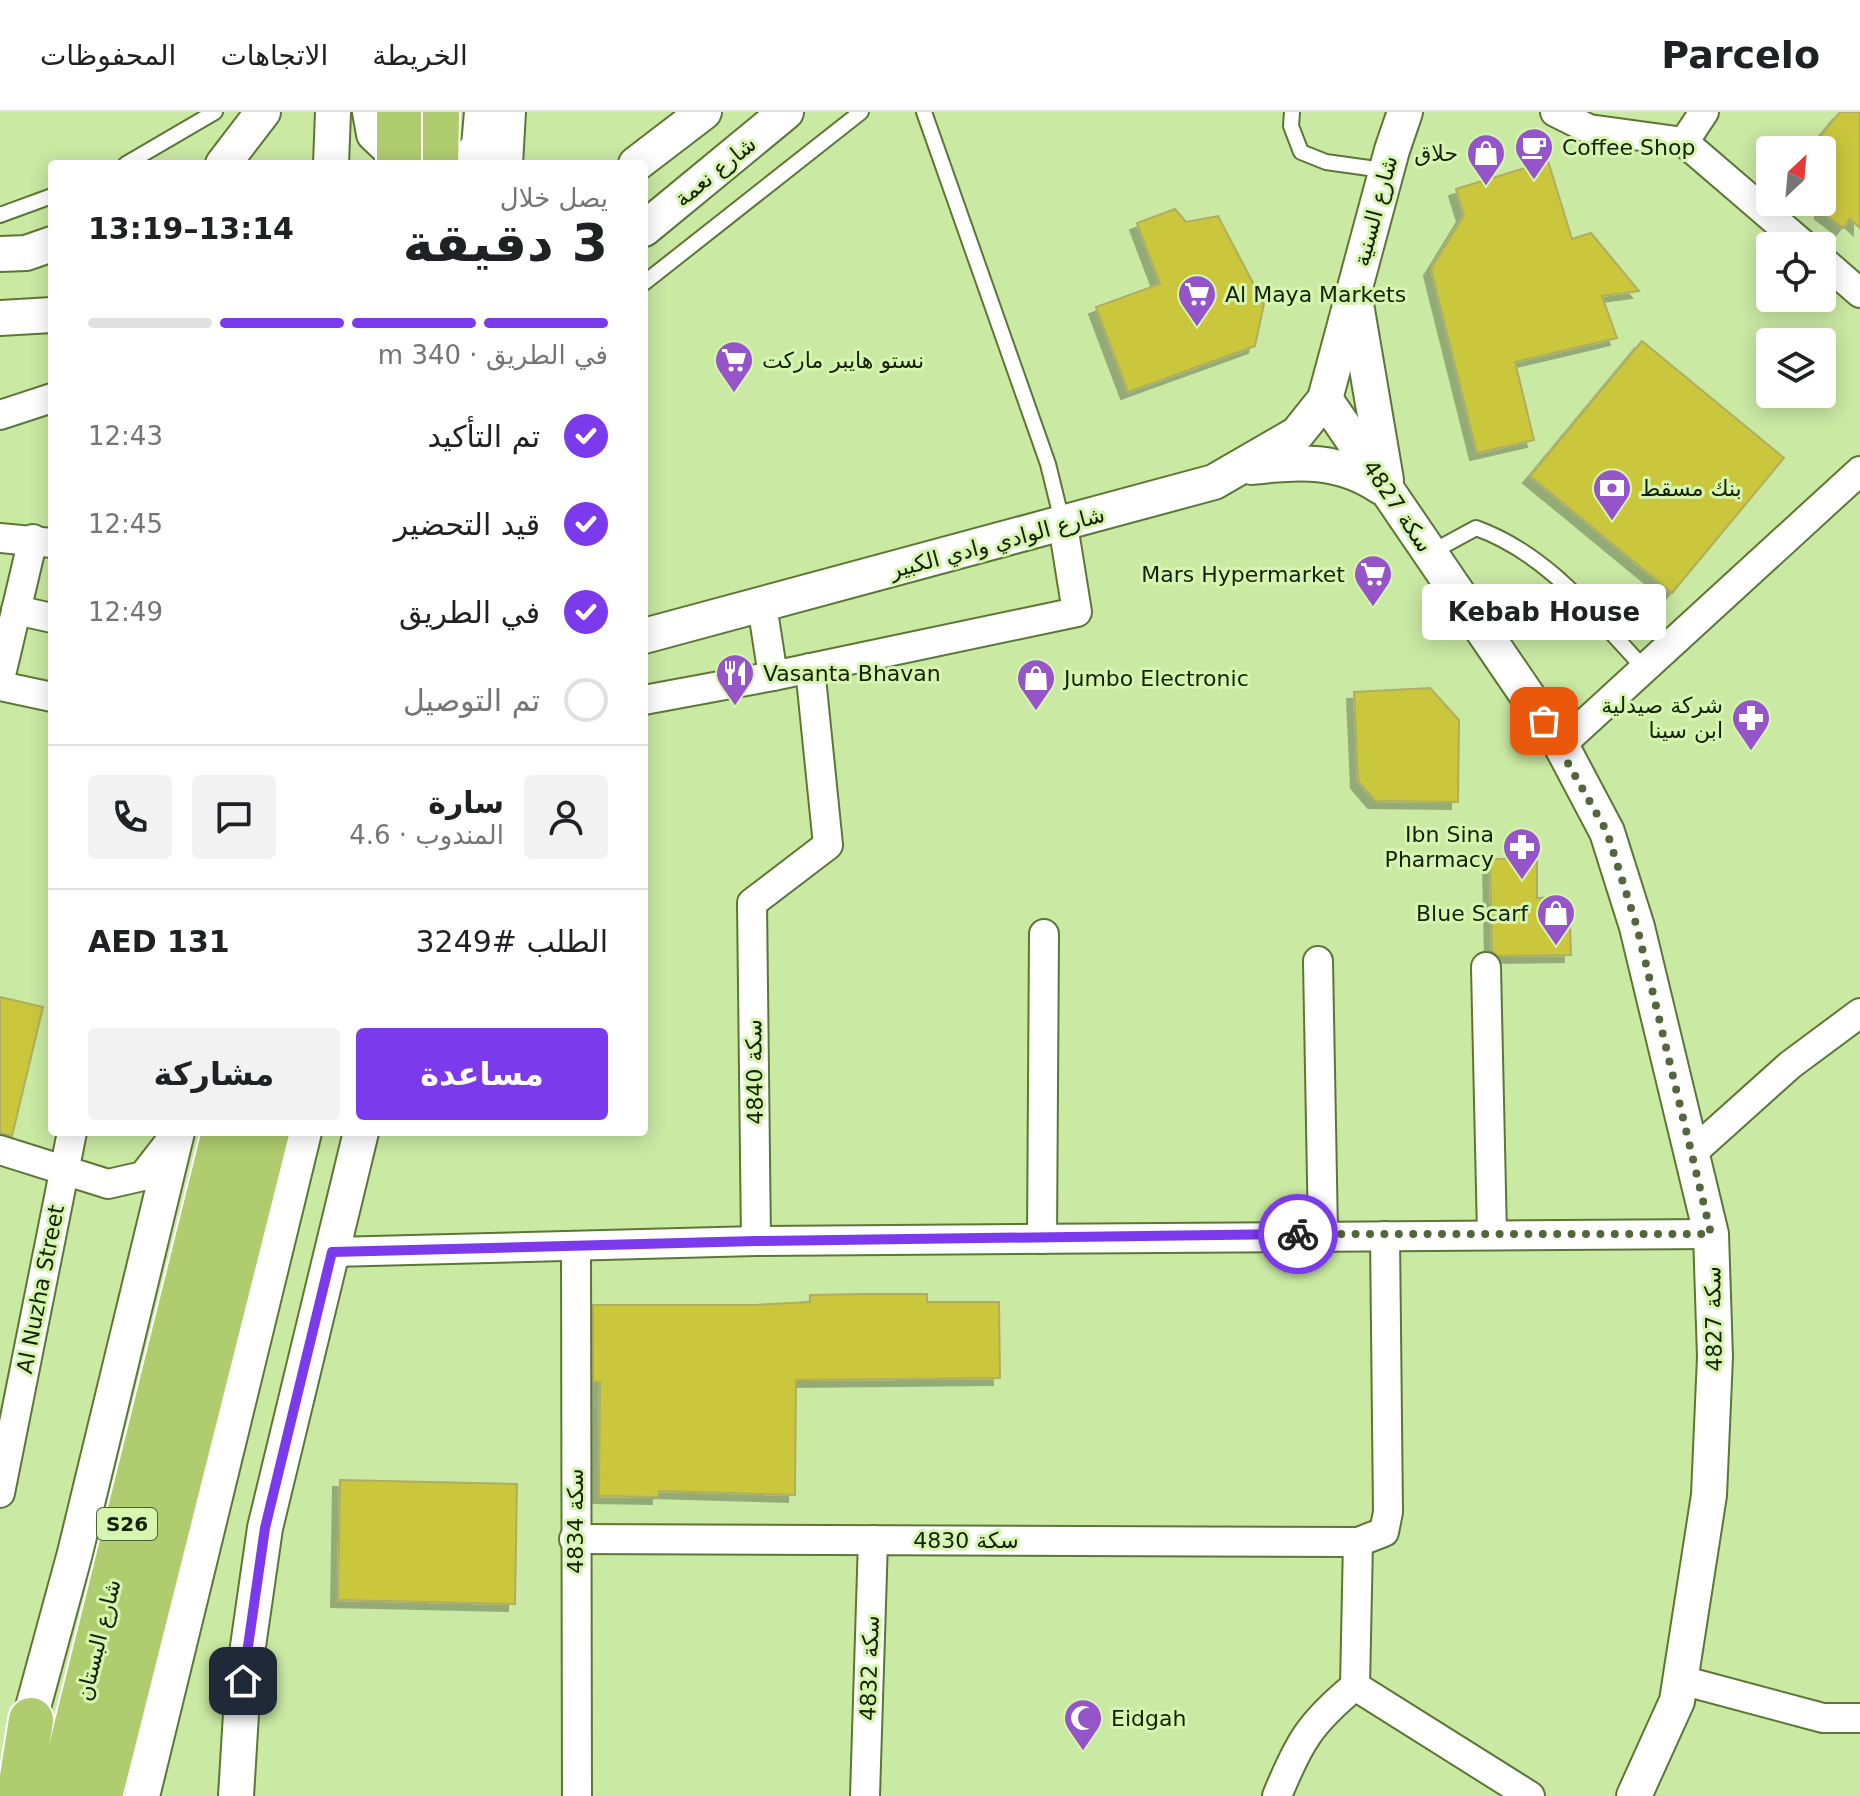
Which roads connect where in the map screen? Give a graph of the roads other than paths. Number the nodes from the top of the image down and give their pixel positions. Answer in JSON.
{"nodes":[{"id":1,"x":215,"y":112,"type":"edge"},
{"id":2,"x":263,"y":112,"type":"edge"},
{"id":3,"x":333,"y":112,"type":"edge"},
{"id":4,"x":370,"y":112,"type":"edge"},
{"id":5,"x":399,"y":112,"type":"edge"},
{"id":6,"x":437,"y":112,"type":"edge"},
{"id":7,"x":482,"y":112,"type":"edge"},
{"id":8,"x":508,"y":112,"type":"edge"},
{"id":9,"x":704,"y":112,"type":"edge"},
{"id":10,"x":786,"y":112,"type":"edge"},
{"id":11,"x":861,"y":112,"type":"edge"},
{"id":12,"x":924,"y":112,"type":"edge"},
{"id":13,"x":1292,"y":112,"type":"edge"},
{"id":14,"x":1380,"y":112,"type":"edge"},
{"id":15,"x":1405,"y":112,"type":"edge"},
{"id":16,"x":1555,"y":112,"type":"edge"},
{"id":17,"x":1704,"y":112,"type":"edge"},
{"id":18,"x":1684,"y":142,"type":"junction"},
{"id":19,"x":133,"y":160,"type":"edge"},
{"id":20,"x":226,"y":160,"type":"edge"},
{"id":21,"x":331,"y":160,"type":"edge"},
{"id":22,"x":399,"y":160,"type":"edge"},
{"id":23,"x":405,"y":160,"type":"edge"},
{"id":24,"x":436,"y":160,"type":"edge"},
{"id":25,"x":467,"y":160,"type":"edge"},
{"id":26,"x":505,"y":160,"type":"edge"},
{"id":27,"x":641,"y":160,"type":"edge"},
{"id":28,"x":1369,"y":168,"type":"junction"},
{"id":29,"x":696,"y":188,"type":"junction"},
{"id":30,"x":48,"y":197,"type":"edge"},
{"id":31,"x":0,"y":215,"type":"edge"},
{"id":32,"x":648,"y":226,"type":"edge"},
{"id":33,"x":1789,"y":232,"type":"edge"},
{"id":34,"x":648,"y":242,"type":"edge"},
{"id":35,"x":1836,"y":272,"type":"edge"},
{"id":36,"x":648,"y":280,"type":"edge"},
{"id":37,"x":1354,"y":291,"type":"junction"},
{"id":38,"x":1860,"y":293,"type":"edge"},
{"id":39,"x":48,"y":315,"type":"edge"},
{"id":40,"x":0,"y":318,"type":"edge"},
{"id":41,"x":48,"y":399,"type":"edge"},
{"id":42,"x":1325,"y":399,"type":"junction"},
{"id":43,"x":0,"y":415,"type":"edge"},
{"id":44,"x":1239,"y":469,"type":"junction"},
{"id":45,"x":1855,"y":484,"type":"edge"},
{"id":46,"x":1388,"y":493,"type":"junction"},
{"id":47,"x":1063,"y":525,"type":"junction"},
{"id":48,"x":0,"y":538,"type":"edge"},
{"id":49,"x":42,"y":541,"type":"edge"},
{"id":50,"x":1430,"y":553,"type":"junction"},
{"id":51,"x":762,"y":605,"type":"junction"},
{"id":52,"x":16,"y":610,"type":"junction"},
{"id":53,"x":48,"y":617,"type":"edge"},
{"id":54,"x":648,"y":635,"type":"edge"},
{"id":55,"x":810,"y":668,"type":"junction"},
{"id":56,"x":1644,"y":668,"type":"junction"},
{"id":57,"x":773,"y":676,"type":"junction"},
{"id":58,"x":0,"y":679,"type":"edge"},
{"id":59,"x":0,"y":686,"type":"edge"},
{"id":60,"x":48,"y":696,"type":"edge"},
{"id":61,"x":648,"y":699,"type":"edge"},
{"id":62,"x":1561,"y":745,"type":"junction"},
{"id":63,"x":1044,"y":934,"type":"dead end"},
{"id":64,"x":1318,"y":961,"type":"dead end"},
{"id":65,"x":1486,"y":967,"type":"dead end"},
{"id":66,"x":1860,"y":1013,"type":"edge"},
{"id":67,"x":71,"y":1136,"type":"edge"},
{"id":68,"x":174,"y":1136,"type":"edge"},
{"id":69,"x":176,"y":1136,"type":"edge"},
{"id":70,"x":224,"y":1136,"type":"edge"},
{"id":71,"x":265,"y":1136,"type":"edge"},
{"id":72,"x":303,"y":1136,"type":"edge"},
{"id":73,"x":360,"y":1136,"type":"edge"},
{"id":74,"x":0,"y":1150,"type":"edge"},
{"id":75,"x":1692,"y":1153,"type":"junction"},
{"id":76,"x":63,"y":1169,"type":"junction"},
{"id":77,"x":1323,"y":1234,"type":"junction"},
{"id":78,"x":1711,"y":1234,"type":"junction"},
{"id":79,"x":1492,"y":1235,"type":"junction"},
{"id":80,"x":1385,"y":1236,"type":"junction"},
{"id":81,"x":1042,"y":1239,"type":"junction"},
{"id":82,"x":756,"y":1241,"type":"junction"},
{"id":83,"x":576,"y":1246,"type":"junction"},
{"id":84,"x":332,"y":1252,"type":"junction"},
{"id":85,"x":214,"y":1257,"type":"junction"},
{"id":86,"x":0,"y":1493,"type":"edge"},
{"id":87,"x":574,"y":1539,"type":"junction"},
{"id":88,"x":873,"y":1540,"type":"junction"},
{"id":89,"x":1358,"y":1542,"type":"junction"},
{"id":90,"x":1681,"y":1680,"type":"junction"},
{"id":91,"x":1355,"y":1686,"type":"junction"},
{"id":92,"x":1860,"y":1718,"type":"edge"},
{"id":93,"x":31,"y":1720,"type":"junction"},
{"id":94,"x":6,"y":1796,"type":"edge"},
{"id":95,"x":19,"y":1796,"type":"edge"},
{"id":96,"x":59,"y":1796,"type":"edge"},
{"id":97,"x":100,"y":1796,"type":"edge"},
{"id":98,"x":142,"y":1796,"type":"edge"},
{"id":99,"x":236,"y":1796,"type":"edge"},
{"id":100,"x":577,"y":1796,"type":"edge"},
{"id":101,"x":865,"y":1796,"type":"edge"},
{"id":102,"x":1277,"y":1796,"type":"edge"},
{"id":103,"x":1530,"y":1796,"type":"edge"},
{"id":104,"x":1634,"y":1796,"type":"edge"}],
"edges":[{"from":1,"to":19,"type":"lane"},
{"from":2,"to":20,"type":"street"},
{"from":3,"to":21,"type":"street"},
{"from":4,"to":23,"type":"street"},
{"from":5,"to":22,"type":"main road","bridge":true},
{"from":6,"to":24,"type":"main road"},
{"from":7,"to":25,"type":"street"},
{"from":8,"to":26,"type":"street"},
{"from":9,"to":27,"type":"street"},
{"from":10,"to":29,"type":"street","name":"شارع نعمة"},
{"from":11,"to":36,"type":"lane"},
{"from":12,"to":47,"type":"lane"},
{"from":13,"to":28,"type":"lane"},
{"from":14,"to":28,"type":"street","name":"شارع السنية"},
{"from":15,"to":37,"type":"street","name":"شارع السنية"},
{"from":16,"to":18,"type":"street"},
{"from":17,"to":18,"type":"street"},
{"from":18,"to":33,"type":"street"},
{"from":28,"to":42,"type":"street","name":"شارع السنية"},
{"from":29,"to":32,"type":"street","name":"شارع نعمة"},
{"from":29,"to":34,"type":"street"},
{"from":30,"to":31,"type":"lane"},
{"from":35,"to":38,"type":"street"},
{"from":37,"to":42,"type":"street","name":"شارع السنية"},
{"from":37,"to":46,"type":"street"},
{"from":39,"to":40,"type":"street"},
{"from":41,"to":43,"type":"street"},
{"from":42,"to":44,"type":"street","name":"شارع الوادي وادي الكبير"},
{"from":42,"to":46,"type":"street","name":"سكة 4827"},
{"from":44,"to":46,"type":"street"},
{"from":44,"to":47,"type":"street","name":"شارع الوادي وادي الكبير"},
{"from":45,"to":56,"type":"street"},
{"from":46,"to":50,"type":"street","name":"سكة 4827"},
{"from":47,"to":51,"type":"street","name":"شارع الوادي وادي الكبير"},
{"from":47,"to":55,"type":"street"},
{"from":48,"to":49,"type":"street"},
{"from":49,"to":52,"type":"street"},
{"from":50,"to":56,"type":"lane"},
{"from":50,"to":62,"type":"street","name":"سكة 4827"},
{"from":51,"to":54,"type":"street","name":"شارع الوادي وادي الكبير"},
{"from":51,"to":57,"type":"street"},
{"from":52,"to":53,"type":"street"},
{"from":52,"to":58,"type":"street"},
{"from":55,"to":57,"type":"street"},
{"from":55,"to":82,"type":"street","name":"سكة 4840"},
{"from":56,"to":62,"type":"street"},
{"from":57,"to":61,"type":"street"},
{"from":59,"to":60,"type":"street"},
{"from":62,"to":75,"type":"street","name":"سكة 4827"},
{"from":63,"to":81,"type":"street"},
{"from":64,"to":77,"type":"street"},
{"from":65,"to":79,"type":"street"},
{"from":66,"to":75,"type":"street"},
{"from":67,"to":76,"type":"street","name":"Al Nuzha Street"},
{"from":68,"to":76,"type":"street"},
{"from":69,"to":93,"type":"street"},
{"from":70,"to":85,"type":"main road","number":"S26"},
{"from":71,"to":85,"type":"main road","number":"S26"},
{"from":72,"to":98,"type":"street"},
{"from":73,"to":84,"type":"street"},
{"from":74,"to":76,"type":"street"},
{"from":75,"to":78,"type":"street","name":"سكة 4827"},
{"from":76,"to":86,"type":"street","name":"Al Nuzha Street"},
{"from":77,"to":80,"type":"street"},
{"from":77,"to":81,"type":"street"},
{"from":78,"to":79,"type":"street"},
{"from":78,"to":90,"type":"street","name":"سكة 4827"},
{"from":79,"to":80,"type":"street"},
{"from":80,"to":89,"type":"street"},
{"from":81,"to":82,"type":"street"},
{"from":82,"to":83,"type":"street"},
{"from":83,"to":84,"type":"street"},
{"from":83,"to":87,"type":"street","name":"سكة 4834"},
{"from":84,"to":99,"type":"street"},
{"from":85,"to":96,"type":"main road","name":"شارع البستان","number":"S26"},
{"from":85,"to":97,"type":"main road","name":"شارع البستان","number":"S26"},
{"from":87,"to":88,"type":"street","name":"سكة 4830"},
{"from":87,"to":100,"type":"street","name":"سكة 4834"},
{"from":88,"to":89,"type":"street","name":"سكة 4830"},
{"from":88,"to":101,"type":"street","name":"سكة 4832"},
{"from":89,"to":91,"type":"street"},
{"from":90,"to":92,"type":"street"},
{"from":90,"to":104,"type":"street","name":"سكة 4827"},
{"from":91,"to":102,"type":"street"},
{"from":91,"to":103,"type":"street"},
{"from":93,"to":94,"type":"street"},
{"from":93,"to":95,"type":"main road"}]}
